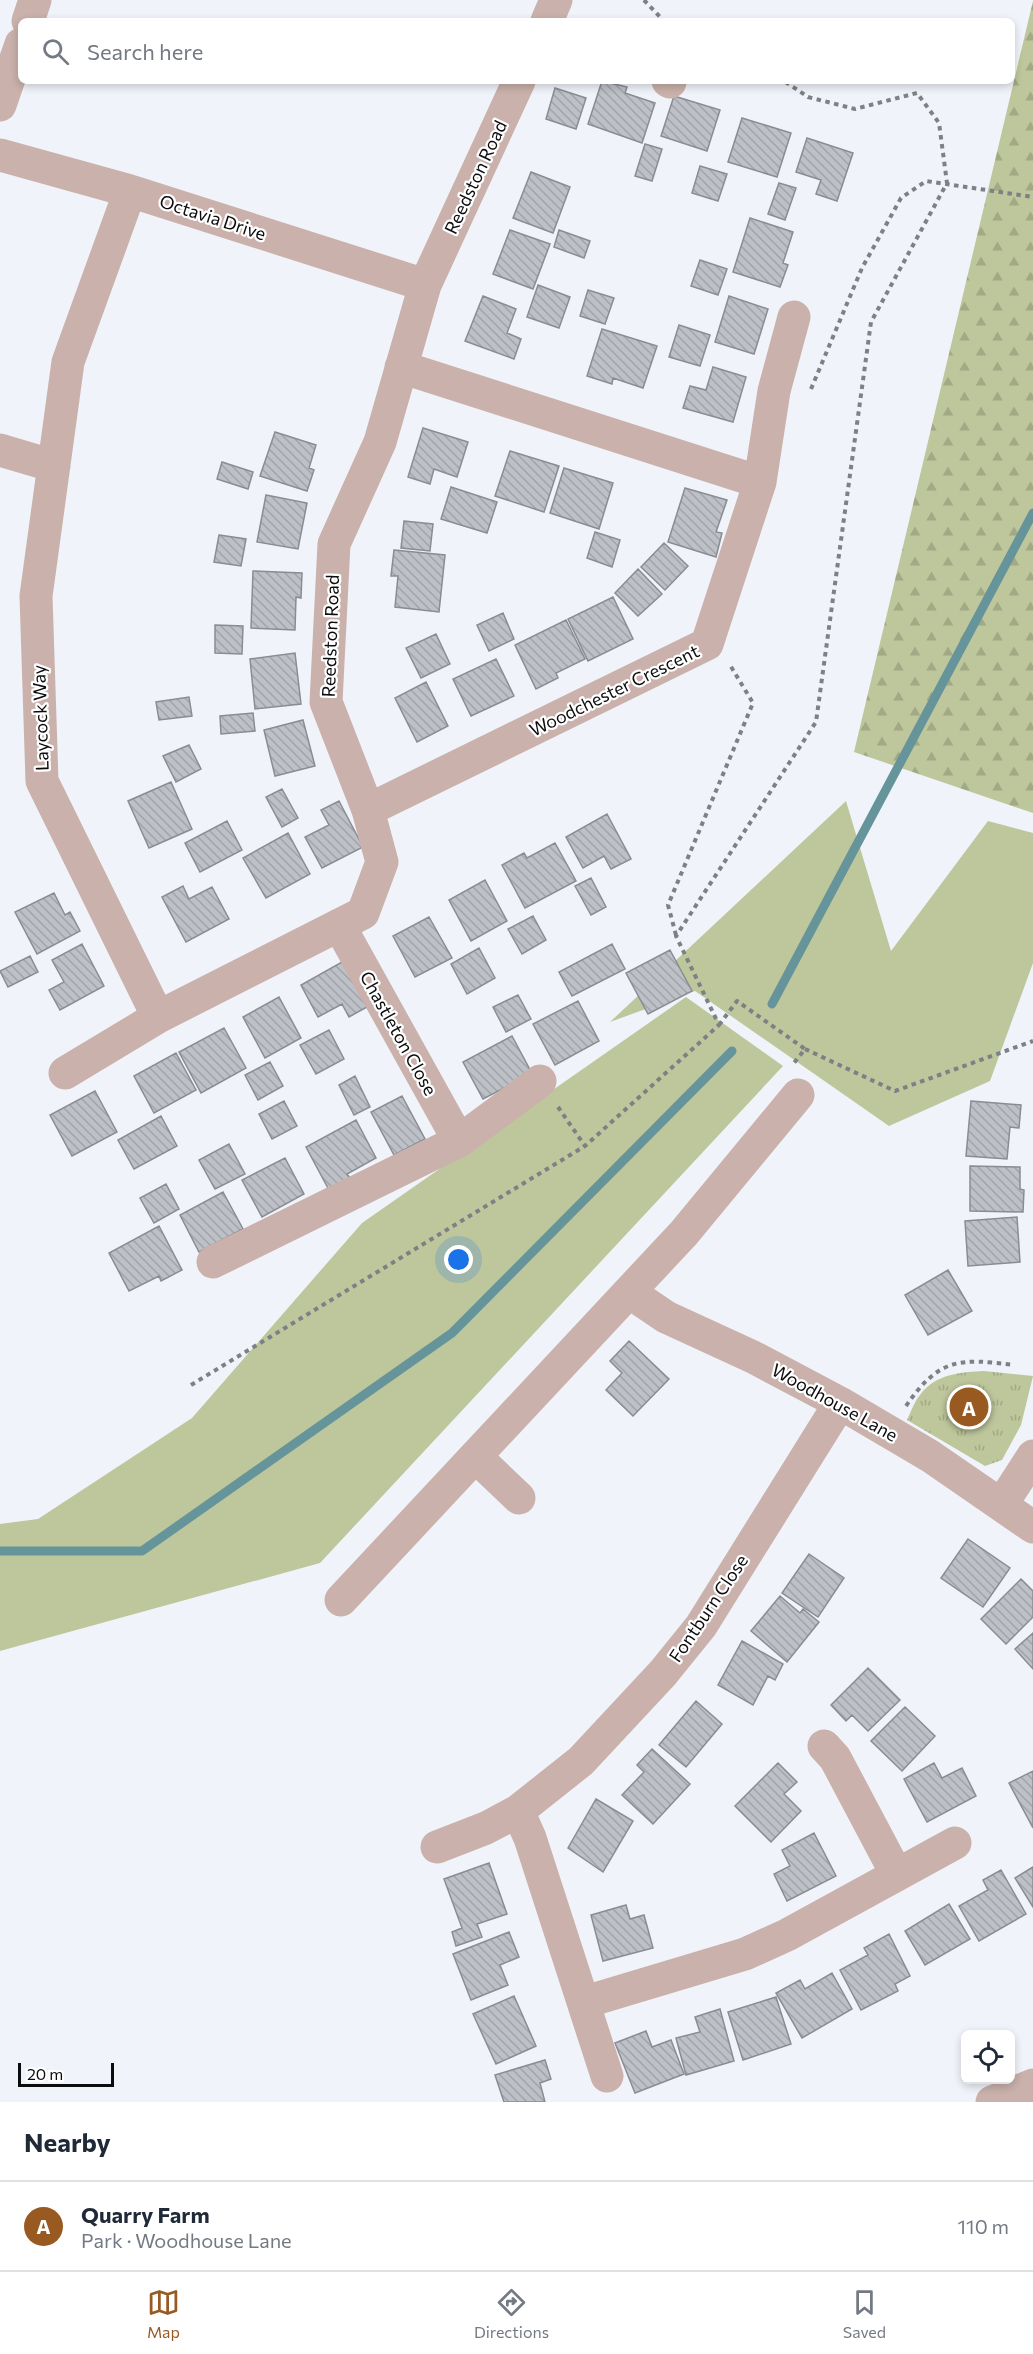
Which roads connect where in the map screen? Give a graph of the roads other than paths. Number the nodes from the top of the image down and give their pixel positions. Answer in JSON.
{"nodes":[{"id":1,"x":35,"y":0,"type":"edge"},
{"id":2,"x":556,"y":0,"type":"edge"},
{"id":3,"x":29,"y":18,"type":"edge"},
{"id":4,"x":548,"y":18,"type":"edge"},
{"id":5,"x":18,"y":53,"type":"edge"},
{"id":6,"x":518,"y":84,"type":"edge"},
{"id":7,"x":0,"y":105,"type":"edge"},
{"id":8,"x":0,"y":155,"type":"edge"},
{"id":9,"x":130,"y":191,"type":"junction"},
{"id":10,"x":425,"y":285,"type":"junction"},
{"id":11,"x":794,"y":317,"type":"dead end"},
{"id":12,"x":401,"y":367,"type":"junction"},
{"id":13,"x":0,"y":450,"type":"edge"},
{"id":14,"x":54,"y":466,"type":"junction"},
{"id":15,"x":760,"y":482,"type":"junction"},
{"id":16,"x":368,"y":810,"type":"junction"},
{"id":17,"x":339,"y":925,"type":"junction"},
{"id":18,"x":158,"y":1017,"type":"junction"},
{"id":19,"x":65,"y":1073,"type":"dead end"},
{"id":20,"x":795,"y":1080,"type":"road end"},
{"id":21,"x":540,"y":1081,"type":"road end"},
{"id":22,"x":459,"y":1141,"type":"junction"},
{"id":23,"x":213,"y":1262,"type":"dead end"},
{"id":24,"x":629,"y":1292,"type":"junction"},
{"id":25,"x":840,"y":1403,"type":"junction"},
{"id":26,"x":1033,"y":1456,"type":"edge"},
{"id":27,"x":476,"y":1457,"type":"junction"},
{"id":28,"x":519,"y":1498,"type":"dead end"},
{"id":29,"x":1002,"y":1504,"type":"junction"},
{"id":30,"x":1033,"y":1527,"type":"edge"},
{"id":31,"x":341,"y":1600,"type":"dead end"},
{"id":32,"x":824,"y":1746,"type":"dead end"},
{"id":33,"x":518,"y":1811,"type":"junction"},
{"id":34,"x":955,"y":1843,"type":"dead end"},
{"id":35,"x":437,"y":1847,"type":"dead end"},
{"id":36,"x":897,"y":1875,"type":"junction"},
{"id":37,"x":585,"y":2002,"type":"junction"},
{"id":38,"x":607,"y":2076,"type":"dead end"},
{"id":39,"x":1033,"y":2085,"type":"edge"},
{"id":40,"x":992,"y":2102,"type":"edge"}],
"edges":[{"from":1,"to":3,"type":"street"},
{"from":2,"to":4,"type":"street"},
{"from":5,"to":7,"type":"street"},
{"from":6,"to":10,"type":"street","name":"Reedston Road"},
{"from":8,"to":9,"type":"street","name":"Octavia Drive"},
{"from":9,"to":10,"type":"street","name":"Octavia Drive"},
{"from":9,"to":14,"type":"street","name":"Laycock Way"},
{"from":10,"to":12,"type":"street","name":"Reedston Road"},
{"from":11,"to":15,"type":"street","name":"Woodchester Crescent"},
{"from":12,"to":15,"type":"street"},
{"from":12,"to":16,"type":"street","name":"Reedston Road"},
{"from":13,"to":14,"type":"street"},
{"from":14,"to":18,"type":"street","name":"Laycock Way"},
{"from":15,"to":16,"type":"street","name":"Woodchester Crescent"},
{"from":16,"to":17,"type":"street","name":"Reedston Road"},
{"from":17,"to":18,"type":"street","name":"Reedston Road"},
{"from":17,"to":22,"type":"street","name":"Chastleton Close"},
{"from":18,"to":19,"type":"street","name":"Reedston Road"},
{"from":20,"to":24,"type":"street"},
{"from":21,"to":22,"type":"street"},
{"from":22,"to":23,"type":"street"},
{"from":24,"to":25,"type":"street","name":"Woodhouse Lane"},
{"from":24,"to":27,"type":"street"},
{"from":25,"to":29,"type":"street","name":"Woodhouse Lane"},
{"from":25,"to":33,"type":"street","name":"Fontburn Close"},
{"from":26,"to":29,"type":"street"},
{"from":27,"to":28,"type":"street"},
{"from":27,"to":31,"type":"street"},
{"from":29,"to":30,"type":"street","name":"Woodhouse Lane"},
{"from":32,"to":36,"type":"street"},
{"from":33,"to":35,"type":"street","name":"Fontburn Close"},
{"from":33,"to":37,"type":"street"},
{"from":34,"to":36,"type":"street"},
{"from":36,"to":37,"type":"street"},
{"from":37,"to":38,"type":"street"},
{"from":39,"to":40,"type":"street"}]}
